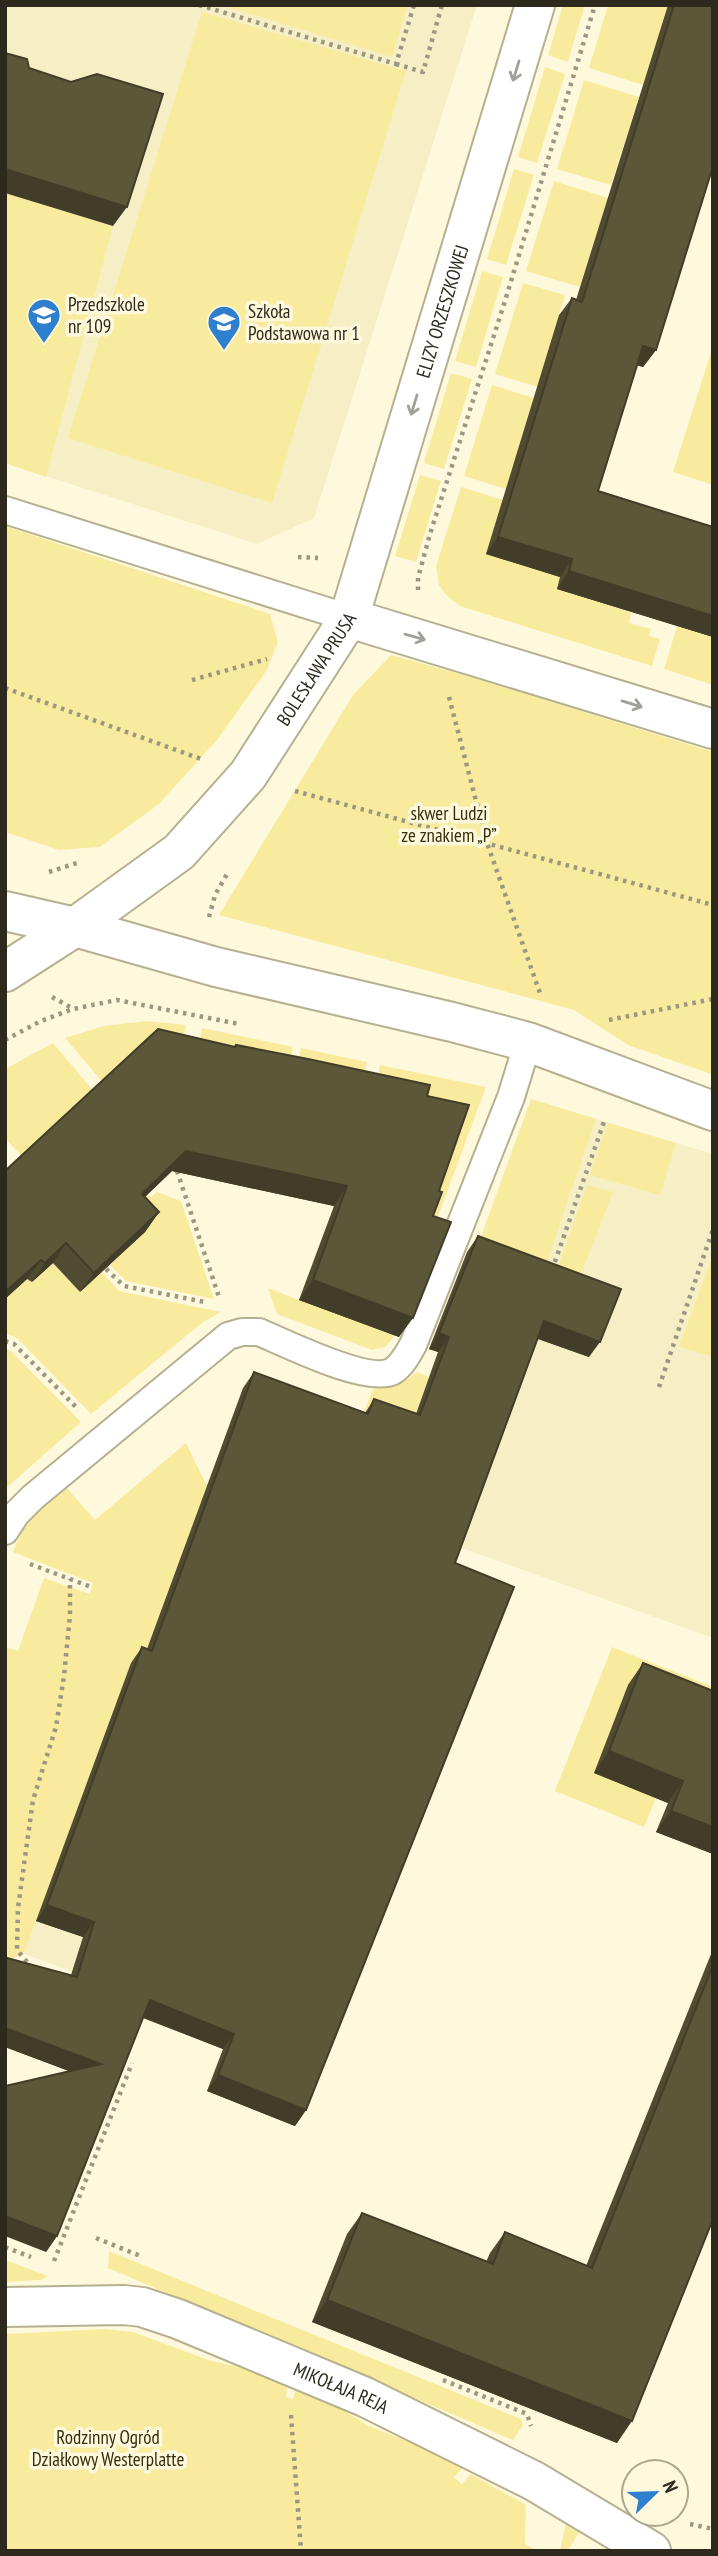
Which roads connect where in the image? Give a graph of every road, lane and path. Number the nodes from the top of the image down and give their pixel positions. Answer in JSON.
{"nodes":[{"id":1,"x":200,"y":5,"type":"edge"},
{"id":2,"x":414,"y":5,"type":"edge"},
{"id":3,"x":442,"y":5,"type":"edge"},
{"id":4,"x":535,"y":5,"type":"edge"},
{"id":5,"x":595,"y":5,"type":"edge"},
{"id":6,"x":396,"y":64,"type":"junction"},
{"id":7,"x":5,"y":510,"type":"edge"},
{"id":8,"x":418,"y":592,"type":"dead end"},
{"id":9,"x":349,"y":618,"type":"junction"},
{"id":10,"x":441,"y":645,"type":"junction"},
{"id":11,"x":268,"y":659,"type":"dead end"},
{"id":12,"x":192,"y":680,"type":"dead end"},
{"id":13,"x":5,"y":688,"type":"edge"},
{"id":14,"x":713,"y":729,"type":"edge"},
{"id":15,"x":202,"y":760,"type":"dead end"},
{"id":16,"x":282,"y":788,"type":"dead end"},
{"id":17,"x":487,"y":843,"type":"junction"},
{"id":18,"x":713,"y":905,"type":"edge"},
{"id":19,"x":5,"y":911,"type":"edge"},
{"id":20,"x":75,"y":927,"type":"junction"},
{"id":21,"x":5,"y":972,"type":"edge"},
{"id":22,"x":48,"y":994,"type":"dead end"},
{"id":23,"x":542,"y":998,"type":"dead end"},
{"id":24,"x":713,"y":999,"type":"edge"},
{"id":25,"x":73,"y":1009,"type":"junction"},
{"id":26,"x":600,"y":1019,"type":"dead end"},
{"id":27,"x":240,"y":1025,"type":"dead end"},
{"id":28,"x":5,"y":1041,"type":"edge"},
{"id":29,"x":528,"y":1042,"type":"junction"},
{"id":30,"x":713,"y":1111,"type":"edge"},
{"id":31,"x":595,"y":1112,"type":"dead end"},
{"id":32,"x":177,"y":1171,"type":"edge"},
{"id":33,"x":713,"y":1229,"type":"edge"},
{"id":34,"x":106,"y":1269,"type":"edge"},
{"id":35,"x":548,"y":1282,"type":"edge"},
{"id":36,"x":209,"y":1303,"type":"dead end"},
{"id":37,"x":221,"y":1305,"type":"dead end"},
{"id":38,"x":5,"y":1341,"type":"edge"},
{"id":39,"x":659,"y":1387,"type":"dead end"},
{"id":40,"x":82,"y":1413,"type":"dead end"},
{"id":41,"x":5,"y":1531,"type":"edge"},
{"id":42,"x":18,"y":1560,"type":"dead end"},
{"id":43,"x":70,"y":1579,"type":"junction"},
{"id":44,"x":91,"y":1587,"type":"dead end"},
{"id":45,"x":27,"y":1962,"type":"junction"},
{"id":46,"x":16,"y":1966,"type":"edge"},
{"id":47,"x":39,"y":1967,"type":"edge"},
{"id":48,"x":132,"y":2063,"type":"edge"},
{"id":49,"x":52,"y":2265,"type":"dead end"},
{"id":50,"x":5,"y":2307,"type":"edge"},
{"id":51,"x":291,"y":2412,"type":"dead end"},
{"id":52,"x":301,"y":2551,"type":"edge"},
{"id":53,"x":651,"y":2551,"type":"edge"}],
"edges":[{"from":1,"to":6,"type":"path"},
{"from":2,"to":6,"type":"path"},
{"from":3,"to":6,"type":"path"},
{"from":4,"to":9,"type":"street","name":"ELIZY ORZESZKOWEJ","one_way":true},
{"from":5,"to":8,"type":"path"},
{"from":7,"to":9,"type":"lane"},
{"from":9,"to":10,"type":"street","name":"BOLESŁAWA PRUSA","one_way":true},
{"from":9,"to":20,"type":"street","name":"BOLESŁAWA PRUSA"},
{"from":10,"to":14,"type":"street","name":"BOLESŁAWA PRUSA","one_way":true},
{"from":10,"to":17,"type":"path"},
{"from":11,"to":12,"type":"path"},
{"from":13,"to":15,"type":"path"},
{"from":16,"to":17,"type":"path"},
{"from":17,"to":18,"type":"path"},
{"from":17,"to":23,"type":"path"},
{"from":19,"to":20,"type":"street"},
{"from":20,"to":21,"type":"street","name":"BOLESŁAWA PRUSA"},
{"from":20,"to":29,"type":"street"},
{"from":22,"to":25,"type":"path"},
{"from":24,"to":26,"type":"path"},
{"from":25,"to":27,"type":"path"},
{"from":25,"to":28,"type":"path"},
{"from":29,"to":30,"type":"street"},
{"from":29,"to":41,"type":"lane"},
{"from":31,"to":35,"type":"path"},
{"from":32,"to":37,"type":"path"},
{"from":33,"to":39,"type":"path"},
{"from":34,"to":36,"type":"path"},
{"from":38,"to":40,"type":"path"},
{"from":42,"to":43,"type":"path"},
{"from":43,"to":44,"type":"path"},
{"from":43,"to":45,"type":"path"},
{"from":45,"to":46,"type":"path"},
{"from":45,"to":47,"type":"path"},
{"from":48,"to":49,"type":"path"},
{"from":50,"to":53,"type":"street","name":"MIKOŁAJA REJA"},
{"from":51,"to":52,"type":"path"}]}
